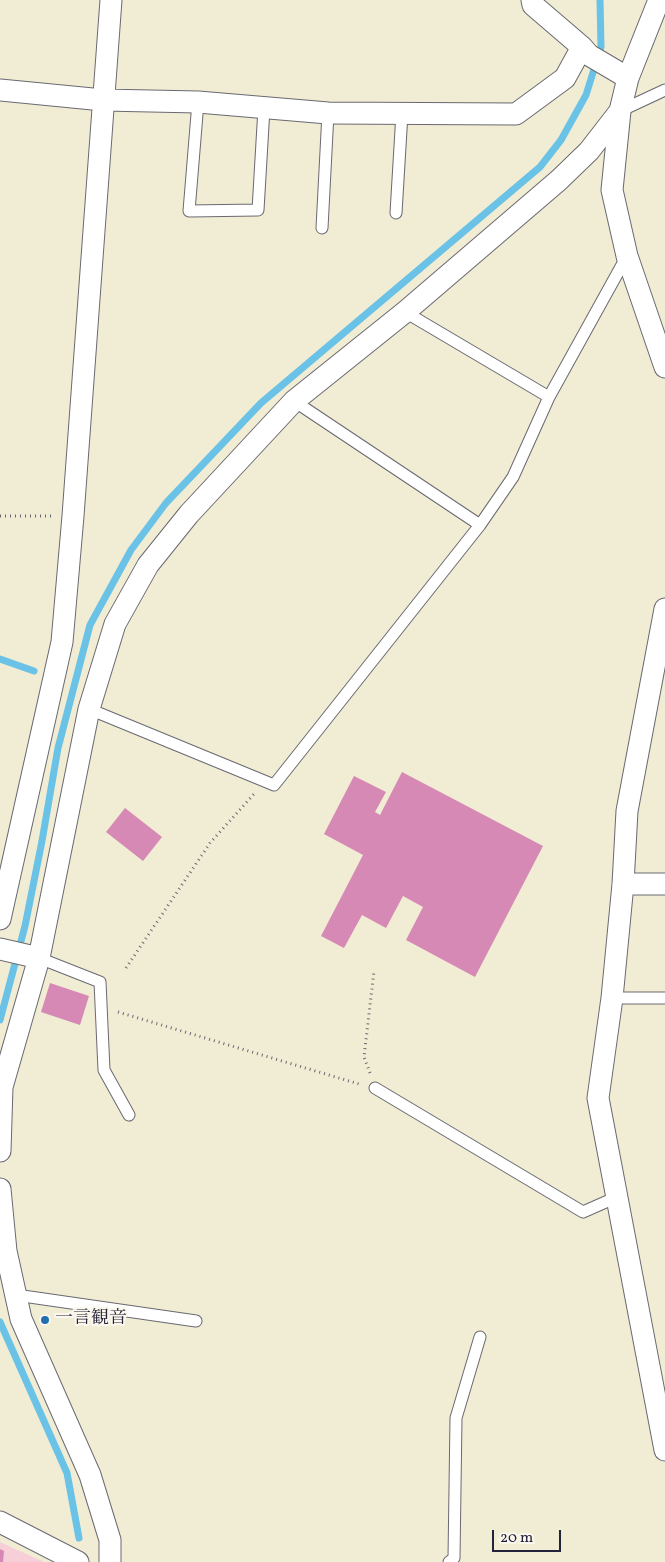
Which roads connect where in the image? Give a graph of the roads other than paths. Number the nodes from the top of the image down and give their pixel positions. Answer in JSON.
{"nodes":[{"id":1,"x":111,"y":0,"type":"edge"},
{"id":2,"x":532,"y":0,"type":"edge"},
{"id":3,"x":659,"y":0,"type":"edge"},
{"id":4,"x":586,"y":51,"type":"junction"},
{"id":5,"x":628,"y":78,"type":"junction"},
{"id":6,"x":0,"y":90,"type":"edge"},
{"id":7,"x":665,"y":90,"type":"edge"},
{"id":8,"x":104,"y":100,"type":"junction"},
{"id":9,"x":198,"y":102,"type":"junction"},
{"id":10,"x":264,"y":108,"type":"junction"},
{"id":11,"x":620,"y":111,"type":"junction"},
{"id":12,"x":328,"y":113,"type":"junction"},
{"id":13,"x":402,"y":113,"type":"junction"},
{"id":14,"x":396,"y":213,"type":"dead end"},
{"id":15,"x":322,"y":228,"type":"dead end"},
{"id":16,"x":627,"y":256,"type":"junction"},
{"id":17,"x":405,"y":312,"type":"junction"},
{"id":18,"x":665,"y":367,"type":"edge"},
{"id":19,"x":549,"y":397,"type":"junction"},
{"id":20,"x":294,"y":401,"type":"junction"},
{"id":21,"x":480,"y":525,"type":"junction"},
{"id":22,"x":665,"y":609,"type":"edge"},
{"id":23,"x":89,"y":709,"type":"junction"},
{"id":24,"x":623,"y":884,"type":"junction"},
{"id":25,"x":665,"y":884,"type":"edge"},
{"id":26,"x":0,"y":919,"type":"edge"},
{"id":27,"x":1,"y":950,"type":"edge"},
{"id":28,"x":32,"y":957,"type":"junction"},
{"id":29,"x":612,"y":998,"type":"junction"},
{"id":30,"x":665,"y":998,"type":"edge"},
{"id":31,"x":375,"y":1088,"type":"road end"},
{"id":32,"x":129,"y":1115,"type":"dead end"},
{"id":33,"x":0,"y":1151,"type":"edge"},
{"id":34,"x":0,"y":1189,"type":"edge"},
{"id":35,"x":617,"y":1197,"type":"junction"},
{"id":36,"x":3,"y":1250,"type":"edge"},
{"id":37,"x":16,"y":1295,"type":"junction"},
{"id":38,"x":196,"y":1321,"type":"dead end"},
{"id":39,"x":480,"y":1336,"type":"dead end"},
{"id":40,"x":657,"y":1370,"type":"edge"},
{"id":41,"x":665,"y":1450,"type":"edge"},
{"id":42,"x":0,"y":1522,"type":"edge"},
{"id":43,"x":78,"y":1562,"type":"edge"},
{"id":44,"x":110,"y":1562,"type":"edge"},
{"id":45,"x":449,"y":1562,"type":"edge"}],
"edges":[{"from":1,"to":8,"type":"street"},
{"from":2,"to":4,"type":"street"},
{"from":3,"to":5,"type":"street"},
{"from":4,"to":5,"type":"street"},
{"from":4,"to":13,"type":"street"},
{"from":5,"to":11,"type":"street"},
{"from":6,"to":8,"type":"street"},
{"from":7,"to":11,"type":"lane"},
{"from":8,"to":9,"type":"street"},
{"from":8,"to":26,"type":"street"},
{"from":9,"to":10,"type":"street"},
{"from":9,"to":10,"type":"lane"},
{"from":10,"to":12,"type":"street"},
{"from":11,"to":16,"type":"street"},
{"from":11,"to":17,"type":"street"},
{"from":12,"to":13,"type":"street"},
{"from":12,"to":15,"type":"lane"},
{"from":13,"to":14,"type":"lane"},
{"from":16,"to":18,"type":"street"},
{"from":16,"to":19,"type":"lane"},
{"from":17,"to":19,"type":"lane"},
{"from":17,"to":20,"type":"street"},
{"from":19,"to":21,"type":"lane"},
{"from":20,"to":21,"type":"lane"},
{"from":20,"to":23,"type":"street"},
{"from":21,"to":23,"type":"lane"},
{"from":22,"to":24,"type":"street"},
{"from":23,"to":28,"type":"street"},
{"from":24,"to":25,"type":"street"},
{"from":24,"to":29,"type":"street"},
{"from":27,"to":28,"type":"street"},
{"from":28,"to":32,"type":"lane"},
{"from":28,"to":33,"type":"street"},
{"from":29,"to":30,"type":"lane"},
{"from":29,"to":35,"type":"street"},
{"from":31,"to":35,"type":"lane"},
{"from":34,"to":36,"type":"street"},
{"from":35,"to":40,"type":"street"},
{"from":36,"to":37,"type":"street"},
{"from":37,"to":38,"type":"lane"},
{"from":37,"to":44,"type":"street"},
{"from":39,"to":45,"type":"lane"},
{"from":40,"to":41,"type":"street"},
{"from":42,"to":43,"type":"street"}]}
